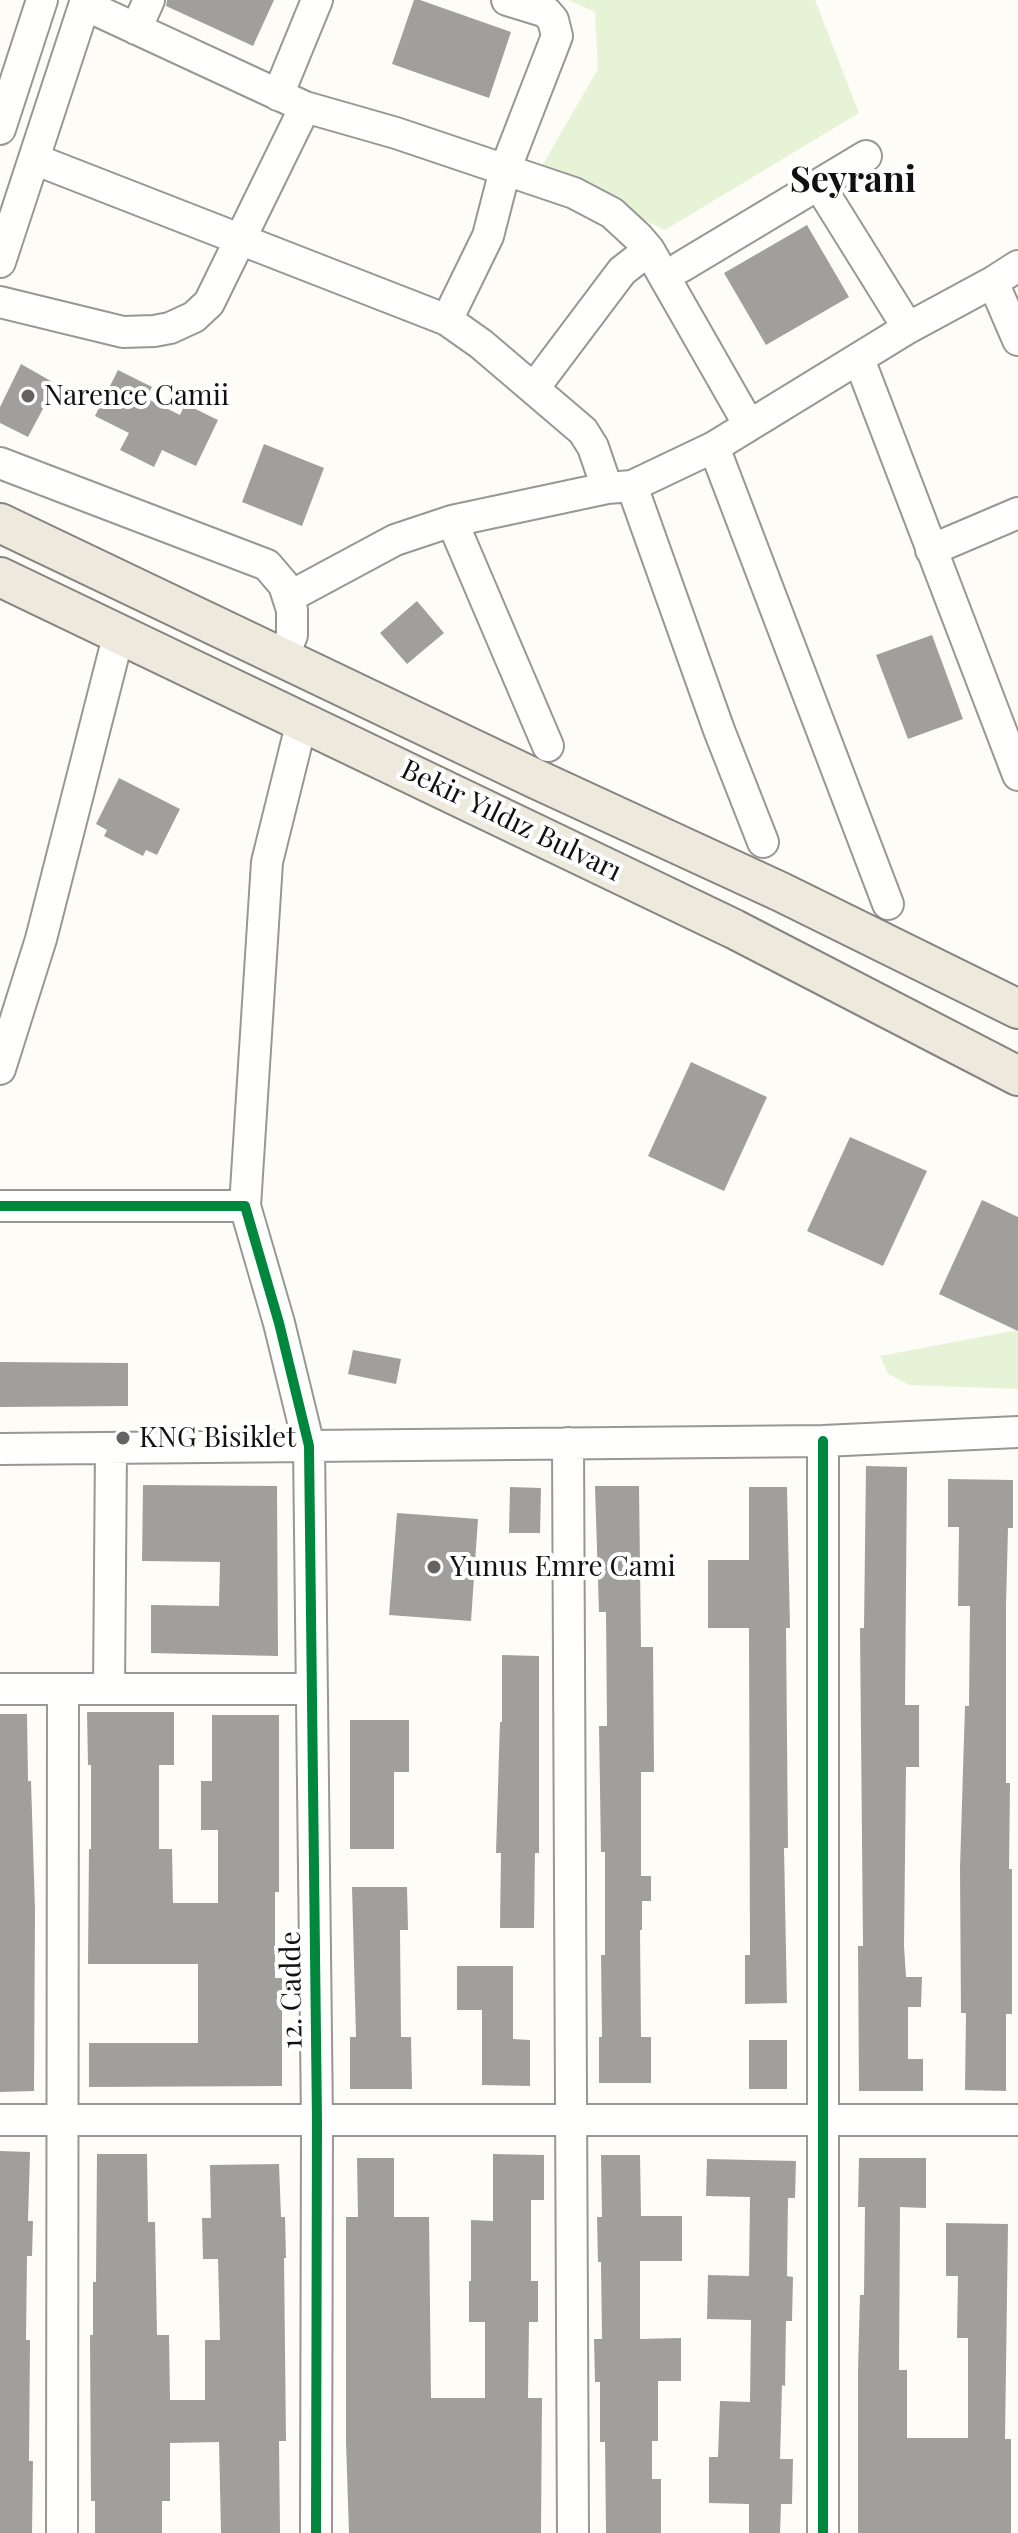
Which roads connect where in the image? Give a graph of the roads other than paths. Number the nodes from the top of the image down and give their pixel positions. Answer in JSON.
{"nodes":[{"id":1,"x":42,"y":0,"type":"edge"},
{"id":2,"x":149,"y":0,"type":"edge"},
{"id":3,"x":317,"y":0,"type":"edge"},
{"id":4,"x":507,"y":0,"type":"edge"},
{"id":5,"x":86,"y":2,"type":"edge"},
{"id":6,"x":136,"y":29,"type":"junction"},
{"id":7,"x":11,"y":56,"type":"edge"},
{"id":8,"x":278,"y":95,"type":"junction"},
{"id":9,"x":305,"y":107,"type":"junction"},
{"id":10,"x":0,"y":129,"type":"edge"},
{"id":11,"x":866,"y":156,"type":"dead end"},
{"id":12,"x":34,"y":159,"type":"junction"},
{"id":13,"x":505,"y":170,"type":"junction"},
{"id":14,"x":819,"y":185,"type":"junction"},
{"id":15,"x":240,"y":240,"type":"junction"},
{"id":16,"x":649,"y":250,"type":"junction"},
{"id":17,"x":0,"y":262,"type":"edge"},
{"id":18,"x":681,"y":267,"type":"dead end"},
{"id":19,"x":1006,"y":274,"type":"edge"},
{"id":20,"x":0,"y":302,"type":"edge"},
{"id":21,"x":447,"y":320,"type":"junction"},
{"id":22,"x":908,"y":328,"type":"junction"},
{"id":23,"x":1018,"y":340,"type":"edge"},
{"id":24,"x":859,"y":359,"type":"junction"},
{"id":25,"x":534,"y":388,"type":"junction"},
{"id":26,"x":749,"y":425,"type":"junction"},
{"id":27,"x":714,"y":447,"type":"junction"},
{"id":28,"x":0,"y":463,"type":"edge"},
{"id":29,"x":619,"y":487,"type":"junction"},
{"id":30,"x":1018,"y":513,"type":"edge"},
{"id":31,"x":452,"y":521,"type":"junction"},
{"id":32,"x":0,"y":523,"type":"edge"},
{"id":33,"x":931,"y":550,"type":"junction"},
{"id":34,"x":0,"y":577,"type":"edge"},
{"id":35,"x":289,"y":597,"type":"junction"},
{"id":36,"x":119,"y":633,"type":"junction"},
{"id":37,"x":283,"y":658,"type":"junction"},
{"id":38,"x":302,"y":721,"type":"junction"},
{"id":39,"x":548,"y":746,"type":"dead end"},
{"id":40,"x":1018,"y":775,"type":"edge"},
{"id":41,"x":763,"y":842,"type":"dead end"},
{"id":42,"x":888,"y":904,"type":"dead end"},
{"id":43,"x":1018,"y":1009,"type":"edge"},
{"id":44,"x":0,"y":1069,"type":"edge"},
{"id":45,"x":1018,"y":1076,"type":"edge"},
{"id":46,"x":0,"y":1206,"type":"edge"},
{"id":47,"x":245,"y":1206,"type":"junction"},
{"id":48,"x":1018,"y":1432,"type":"edge"},
{"id":49,"x":823,"y":1441,"type":"junction"},
{"id":50,"x":568,"y":1443,"type":"junction"},
{"id":51,"x":309,"y":1446,"type":"junction"},
{"id":52,"x":111,"y":1448,"type":"junction"},
{"id":53,"x":0,"y":1449,"type":"edge"},
{"id":54,"x":0,"y":1689,"type":"edge"},
{"id":55,"x":63,"y":1689,"type":"junction"},
{"id":56,"x":109,"y":1689,"type":"junction"},
{"id":57,"x":312,"y":1689,"type":"junction"},
{"id":58,"x":0,"y":2120,"type":"edge"},
{"id":59,"x":62,"y":2120,"type":"junction"},
{"id":60,"x":1018,"y":2120,"type":"edge"},
{"id":61,"x":317,"y":2121,"type":"junction"},
{"id":62,"x":571,"y":2121,"type":"junction"},
{"id":63,"x":823,"y":2121,"type":"junction"},
{"id":64,"x":62,"y":2533,"type":"edge"},
{"id":65,"x":316,"y":2533,"type":"edge"},
{"id":66,"x":573,"y":2533,"type":"edge"},
{"id":67,"x":823,"y":2533,"type":"edge"}],
"edges":[{"from":1,"to":7,"type":"street"},
{"from":2,"to":6,"type":"street"},
{"from":3,"to":8,"type":"street"},
{"from":4,"to":13,"type":"street"},
{"from":5,"to":6,"type":"street"},
{"from":5,"to":12,"type":"street"},
{"from":6,"to":8,"type":"street"},
{"from":7,"to":10,"type":"street"},
{"from":8,"to":9,"type":"street"},
{"from":9,"to":13,"type":"street"},
{"from":9,"to":15,"type":"street"},
{"from":11,"to":14,"type":"street"},
{"from":12,"to":15,"type":"street"},
{"from":12,"to":17,"type":"street"},
{"from":13,"to":16,"type":"street"},
{"from":13,"to":21,"type":"street"},
{"from":14,"to":18,"type":"street"},
{"from":14,"to":22,"type":"street"},
{"from":15,"to":20,"type":"street"},
{"from":15,"to":21,"type":"street"},
{"from":16,"to":25,"type":"street"},
{"from":16,"to":26,"type":"street"},
{"from":19,"to":22,"type":"street"},
{"from":19,"to":23,"type":"street"},
{"from":21,"to":25,"type":"street"},
{"from":22,"to":24,"type":"street"},
{"from":24,"to":26,"type":"street"},
{"from":24,"to":33,"type":"street"},
{"from":25,"to":29,"type":"street"},
{"from":26,"to":27,"type":"street"},
{"from":27,"to":29,"type":"street"},
{"from":27,"to":42,"type":"street"},
{"from":28,"to":35,"type":"street"},
{"from":29,"to":31,"type":"street"},
{"from":29,"to":41,"type":"street"},
{"from":30,"to":33,"type":"street"},
{"from":31,"to":35,"type":"street"},
{"from":31,"to":39,"type":"street"},
{"from":32,"to":37,"type":"main road","name":"Bekir Yıldız Bulvarı"},
{"from":33,"to":40,"type":"street"},
{"from":34,"to":36,"type":"main road","name":"Bekir Yıldız Bulvarı"},
{"from":35,"to":37,"type":"street"},
{"from":36,"to":38,"type":"main road","name":"Bekir Yıldız Bulvarı"},
{"from":36,"to":44,"type":"street"},
{"from":37,"to":43,"type":"main road","name":"Bekir Yıldız Bulvarı"},
{"from":38,"to":45,"type":"main road","name":"Bekir Yıldız Bulvarı"},
{"from":38,"to":47,"type":"street","name":"12. Cadde"},
{"from":46,"to":47,"type":"street"},
{"from":47,"to":51,"type":"street","name":"12. Cadde"},
{"from":48,"to":49,"type":"street"},
{"from":49,"to":50,"type":"street"},
{"from":49,"to":63,"type":"street"},
{"from":50,"to":51,"type":"street"},
{"from":50,"to":62,"type":"street"},
{"from":51,"to":52,"type":"street"},
{"from":51,"to":57,"type":"street","name":"12. Cadde"},
{"from":52,"to":53,"type":"street"},
{"from":52,"to":56,"type":"street"},
{"from":54,"to":55,"type":"street"},
{"from":55,"to":56,"type":"street"},
{"from":55,"to":59,"type":"street"},
{"from":56,"to":57,"type":"street"},
{"from":57,"to":61,"type":"street","name":"12. Cadde"},
{"from":58,"to":59,"type":"street"},
{"from":59,"to":61,"type":"street"},
{"from":59,"to":64,"type":"street"},
{"from":60,"to":63,"type":"street"},
{"from":61,"to":62,"type":"street"},
{"from":61,"to":65,"type":"street","name":"12. Cadde"},
{"from":62,"to":63,"type":"street"},
{"from":62,"to":66,"type":"street"},
{"from":63,"to":67,"type":"street"}]}
